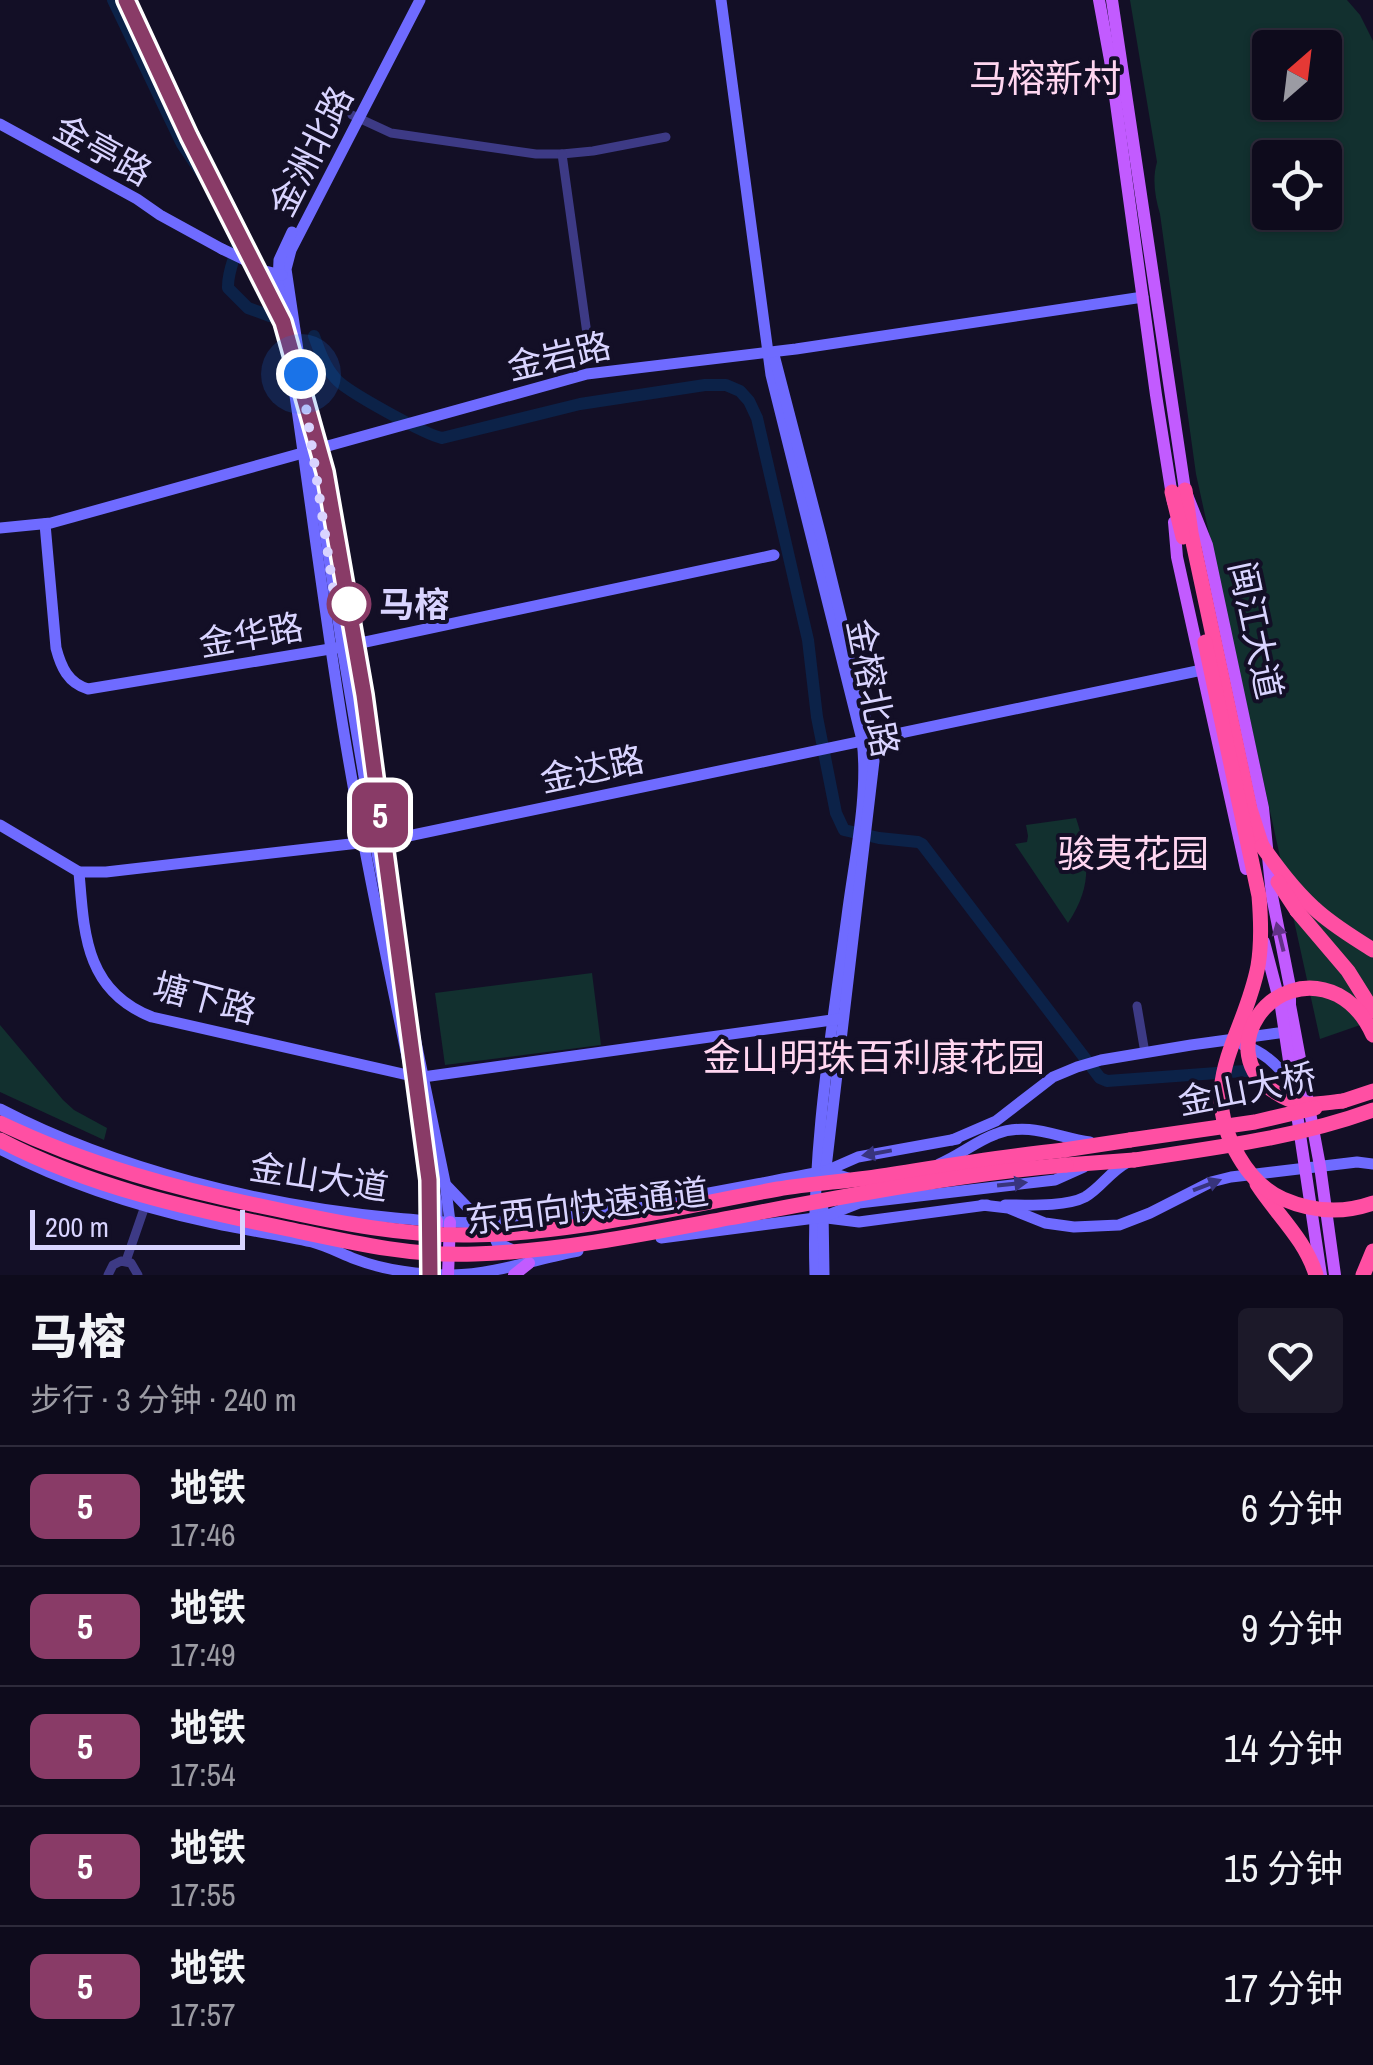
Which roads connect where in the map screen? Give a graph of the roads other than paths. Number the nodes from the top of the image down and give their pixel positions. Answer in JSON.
{"nodes":[{"id":1,"x":411,"y":0,"type":"edge"},
{"id":2,"x":420,"y":0,"type":"edge"},
{"id":3,"x":721,"y":0,"type":"edge"},
{"id":4,"x":1099,"y":0,"type":"edge"},
{"id":5,"x":1112,"y":0,"type":"edge"},
{"id":6,"x":355,"y":116,"type":"junction"},
{"id":7,"x":0,"y":124,"type":"edge"},
{"id":8,"x":666,"y":136,"type":"dead end"},
{"id":9,"x":562,"y":154,"type":"junction"},
{"id":10,"x":282,"y":275,"type":"junction"},
{"id":11,"x":1143,"y":296,"type":"junction"},
{"id":12,"x":588,"y":341,"type":"dead end"},
{"id":13,"x":771,"y":352,"type":"junction"},
{"id":14,"x":308,"y":450,"type":"junction"},
{"id":15,"x":1178,"y":491,"type":"junction"},
{"id":16,"x":45,"y":524,"type":"junction"},
{"id":17,"x":0,"y":528,"type":"edge"},
{"id":18,"x":774,"y":555,"type":"dead end"},
{"id":19,"x":1209,"y":641,"type":"junction"},
{"id":20,"x":336,"y":648,"type":"junction"},
{"id":21,"x":1202,"y":670,"type":"junction"},
{"id":22,"x":866,"y":739,"type":"junction"},
{"id":23,"x":0,"y":825,"type":"edge"},
{"id":24,"x":370,"y":842,"type":"junction"},
{"id":25,"x":1262,"y":846,"type":"junction"},
{"id":26,"x":79,"y":872,"type":"junction"},
{"id":27,"x":1373,"y":950,"type":"edge"},
{"id":28,"x":1137,"y":1006,"type":"dead end"},
{"id":29,"x":1373,"y":1011,"type":"edge"},
{"id":30,"x":838,"y":1019,"type":"junction"},
{"id":31,"x":1291,"y":1032,"type":"junction"},
{"id":32,"x":1373,"y":1035,"type":"edge"},
{"id":33,"x":1218,"y":1043,"type":"junction"},
{"id":34,"x":1145,"y":1053,"type":"junction"},
{"id":35,"x":417,"y":1076,"type":"junction"},
{"id":36,"x":1293,"y":1089,"type":"junction"},
{"id":37,"x":1373,"y":1091,"type":"edge"},
{"id":38,"x":1344,"y":1101,"type":"junction"},
{"id":39,"x":0,"y":1109,"type":"edge"},
{"id":40,"x":1373,"y":1110,"type":"edge"},
{"id":41,"x":0,"y":1122,"type":"edge"},
{"id":42,"x":999,"y":1132,"type":"junction"},
{"id":43,"x":0,"y":1140,"type":"edge"},
{"id":44,"x":952,"y":1140,"type":"junction"},
{"id":45,"x":1130,"y":1140,"type":"joint"},
{"id":46,"x":1106,"y":1144,"type":"junction"},
{"id":47,"x":0,"y":1149,"type":"edge"},
{"id":48,"x":1065,"y":1158,"type":"junction"},
{"id":49,"x":1134,"y":1160,"type":"junction"},
{"id":50,"x":1104,"y":1162,"type":"junction"},
{"id":51,"x":1373,"y":1164,"type":"edge"},
{"id":52,"x":1313,"y":1167,"type":"junction"},
{"id":53,"x":821,"y":1172,"type":"junction"},
{"id":54,"x":1255,"y":1181,"type":"junction"},
{"id":55,"x":445,"y":1182,"type":"junction"},
{"id":56,"x":1373,"y":1202,"type":"edge"},
{"id":57,"x":982,"y":1205,"type":"junction"},
{"id":58,"x":145,"y":1206,"type":"junction"},
{"id":59,"x":318,"y":1208,"type":"junction"},
{"id":60,"x":818,"y":1218,"type":"junction"},
{"id":61,"x":444,"y":1221,"type":"junction"},
{"id":62,"x":497,"y":1222,"type":"junction"},
{"id":63,"x":313,"y":1242,"type":"junction"},
{"id":64,"x":1373,"y":1251,"type":"edge"},
{"id":65,"x":546,"y":1257,"type":"junction"},
{"id":66,"x":126,"y":1261,"type":"junction"},
{"id":67,"x":530,"y":1263,"type":"junction"},
{"id":68,"x":108,"y":1275,"type":"edge"},
{"id":69,"x":138,"y":1275,"type":"edge"},
{"id":70,"x":441,"y":1275,"type":"edge"},
{"id":71,"x":514,"y":1275,"type":"edge"},
{"id":72,"x":815,"y":1275,"type":"edge"},
{"id":73,"x":824,"y":1275,"type":"edge"},
{"id":74,"x":1319,"y":1275,"type":"edge"},
{"id":75,"x":1335,"y":1275,"type":"edge"},
{"id":76,"x":1363,"y":1275,"type":"edge"}],
"edges":[{"from":1,"to":6,"type":"main road","name":"金洲北路"},
{"from":2,"to":6,"type":"main road","name":"金洲北路"},
{"from":3,"to":13,"type":"main road","name":"金榕北路"},
{"from":4,"to":11,"type":"main road","name":"闽江大道"},
{"from":5,"to":15,"type":"main road","name":"闽江大道"},
{"from":6,"to":9,"type":"street"},
{"from":6,"to":10,"type":"main road","name":"金洲北路"},
{"from":7,"to":10,"type":"main road","name":"金亭路","bridge":true},
{"from":8,"to":9,"type":"street"},
{"from":9,"to":12,"type":"street"},
{"from":10,"to":14,"type":"main road","name":"金洲北路"},
{"from":11,"to":13,"type":"main road","name":"金岩路"},
{"from":11,"to":15,"type":"main road","name":"闽江大道"},
{"from":13,"to":14,"type":"main road","name":"金岩路"},
{"from":13,"to":22,"type":"main road","name":"金榕北路"},
{"from":14,"to":16,"type":"main road","name":"金岩路"},
{"from":14,"to":20,"type":"main road","name":"金洲北路"},
{"from":15,"to":19,"type":"highway"},
{"from":15,"to":21,"type":"main road","name":"闽江大道"},
{"from":31,"to":15,"type":"main road","name":"闽江大道","one_way":true},
{"from":16,"to":17,"type":"main road","name":"金岩路"},
{"from":16,"to":20,"type":"main road","name":"金华路"},
{"from":18,"to":20,"type":"main road","name":"金华路"},
{"from":19,"to":25,"type":"highway"},
{"from":19,"to":54,"type":"highway","bridge":true},
{"from":20,"to":24,"type":"main road","name":"金洲北路"},
{"from":21,"to":22,"type":"main road","name":"金达路"},
{"from":21,"to":31,"type":"main road","name":"闽江大道"},
{"from":22,"to":24,"type":"main road","name":"金达路"},
{"from":22,"to":30,"type":"main road","name":"金榕北路"},
{"from":23,"to":26,"type":"main road"},
{"from":24,"to":26,"type":"main road","name":"金达路"},
{"from":24,"to":35,"type":"main road","name":"金洲北路"},
{"from":25,"to":27,"type":"highway","bridge":true},
{"from":25,"to":29,"type":"highway","bridge":true},
{"from":26,"to":35,"type":"main road","name":"塘下路"},
{"from":28,"to":34,"type":"street"},
{"from":30,"to":35,"type":"main road","name":"塘下路"},
{"from":30,"to":53,"type":"main road","name":"金榕北路"},
{"from":31,"to":33,"type":"main road"},
{"from":31,"to":36,"type":"main road","name":"闽江大道"},
{"from":31,"to":52,"type":"main road","name":"闽江大道"},
{"from":32,"to":38,"type":"highway","bridge":true},
{"from":33,"to":34,"type":"main road"},
{"from":33,"to":36,"type":"main road"},
{"from":34,"to":44,"type":"main road"},
{"from":35,"to":55,"type":"main road","name":"金洲北路"},
{"from":35,"to":61,"type":"main road","name":"金洲北路"},
{"from":36,"to":52,"type":"main road","name":"闽江大道"},
{"from":37,"to":38,"type":"highway","name":"金山大桥"},
{"from":38,"to":45,"type":"highway","name":"金山大桥","bridge":true},
{"from":39,"to":59,"type":"main road","name":"金山大道"},
{"from":40,"to":49,"type":"highway","name":"金山大桥","bridge":true},
{"from":41,"to":48,"type":"highway","name":"东西向快速通道","bridge":true},
{"from":42,"to":44,"type":"main road"},
{"from":42,"to":46,"type":"main road","name":"金山大道"},
{"from":42,"to":53,"type":"main road","name":"金山大道"},
{"from":43,"to":48,"type":"highway","name":"东西向快速通道","bridge":true},
{"from":44,"to":53,"type":"main road","one_way":true},
{"from":45,"to":46,"type":"highway","name":"东西向快速通道"},
{"from":46,"to":48,"type":"highway","name":"东西向快速通道"},
{"from":47,"to":58,"type":"main road","name":"金山大道"},
{"from":48,"to":50,"type":"highway","name":"东西向快速通道"},
{"from":49,"to":50,"type":"highway","name":"东西向快速通道"},
{"from":49,"to":57,"type":"main road"},
{"from":60,"to":50,"type":"main road","name":"金山大道","one_way":true},
{"from":51,"to":52,"type":"main road"},
{"from":57,"to":52,"type":"main road","one_way":true},
{"from":52,"to":74,"type":"main road","name":"闽江大道"},
{"from":52,"to":75,"type":"main road","name":"闽江大道"},
{"from":53,"to":60,"type":"main road","name":"金榕北路"},
{"from":53,"to":62,"type":"main road","name":"金山大道"},
{"from":54,"to":56,"type":"highway","bridge":true},
{"from":54,"to":74,"type":"highway"},
{"from":55,"to":61,"type":"main road","name":"金洲北路"},
{"from":55,"to":62,"type":"main road"},
{"from":57,"to":60,"type":"main road"},
{"from":58,"to":63,"type":"main road","name":"金山大道"},
{"from":58,"to":66,"type":"street"},
{"from":59,"to":61,"type":"main road","name":"金山大道"},
{"from":59,"to":63,"type":"main road"},
{"from":60,"to":65,"type":"main road","name":"金山大道"},
{"from":60,"to":72,"type":"main road"},
{"from":60,"to":73,"type":"main road"},
{"from":61,"to":62,"type":"main road","name":"金山大道"},
{"from":61,"to":70,"type":"main road"},
{"from":62,"to":65,"type":"main road"},
{"from":63,"to":70,"type":"main road","name":"金山大道"},
{"from":64,"to":76,"type":"highway"},
{"from":65,"to":67,"type":"main road","name":"金山大道"},
{"from":66,"to":68,"type":"street"},
{"from":66,"to":69,"type":"street"},
{"from":67,"to":70,"type":"main road","name":"金山大道"},
{"from":67,"to":71,"type":"main road"}]}
